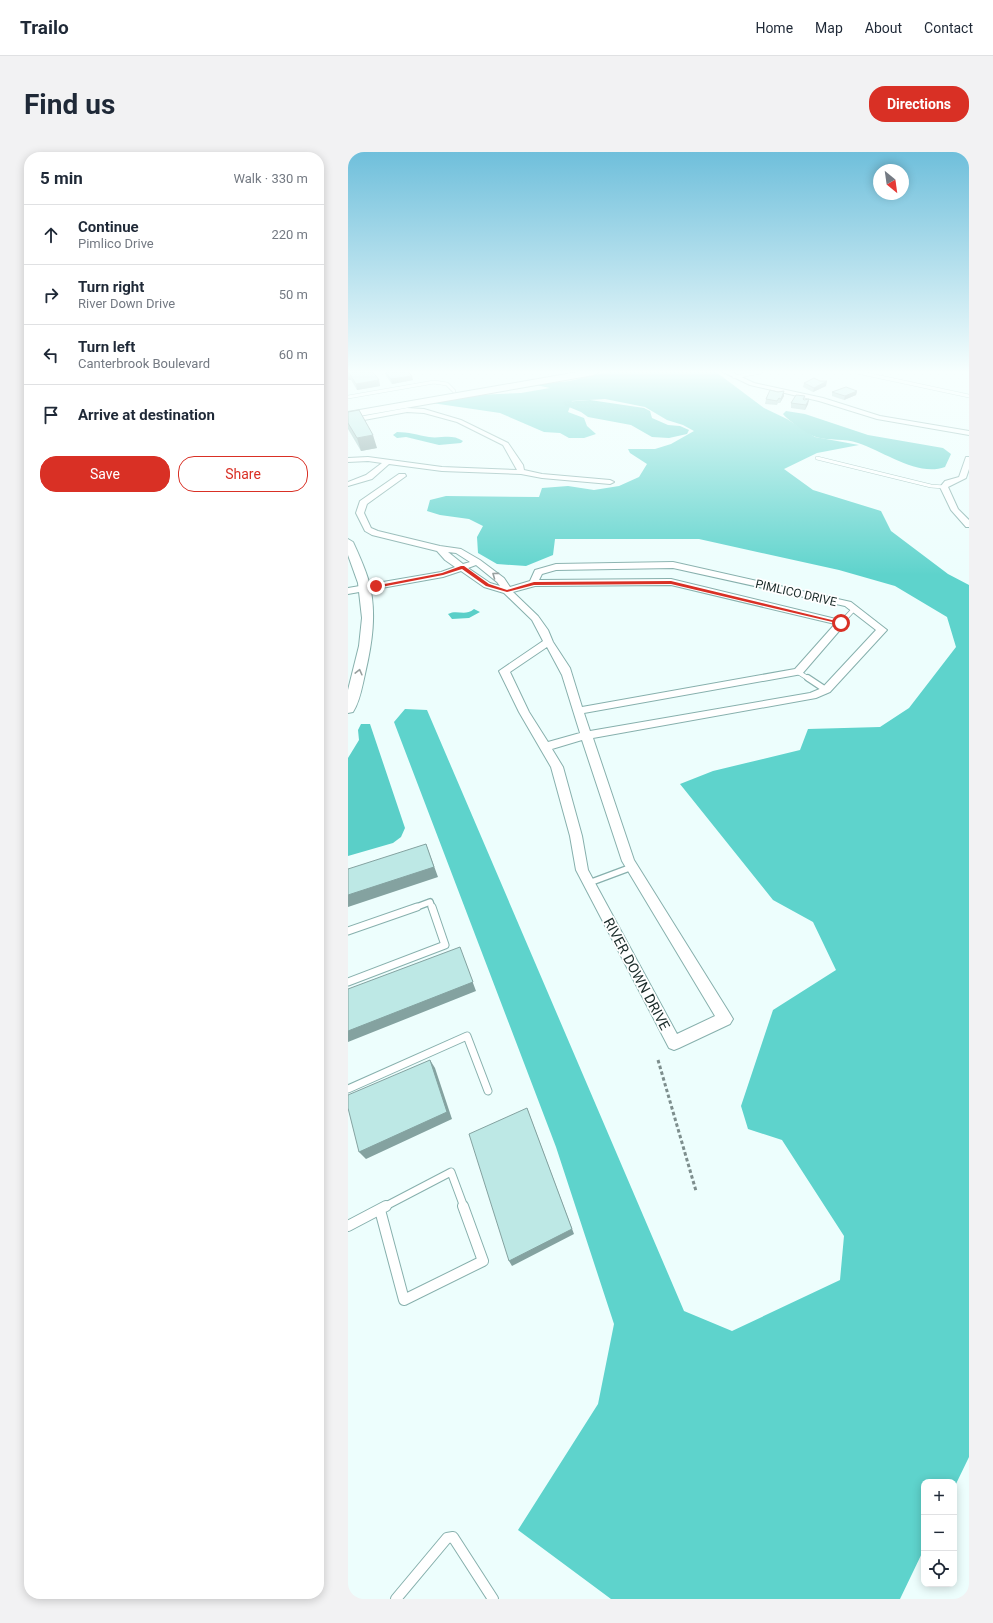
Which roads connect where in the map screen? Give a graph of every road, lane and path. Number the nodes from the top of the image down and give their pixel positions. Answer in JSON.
{"nodes":[{"id":1,"x":497,"y":440,"type":"edge"},
{"id":2,"x":817,"y":458,"type":"dead end"},
{"id":3,"x":969,"y":459,"type":"edge"},
{"id":4,"x":348,"y":460,"type":"edge"},
{"id":5,"x":386,"y":463,"type":"junction"},
{"id":6,"x":521,"y":472,"type":"junction"},
{"id":7,"x":402,"y":476,"type":"dead end"},
{"id":8,"x":380,"y":481,"type":"junction"},
{"id":9,"x":965,"y":481,"type":"edge"},
{"id":10,"x":610,"y":482,"type":"dead end"},
{"id":11,"x":348,"y":484,"type":"edge"},
{"id":12,"x":944,"y":487,"type":"junction"},
{"id":13,"x":969,"y":525,"type":"edge"},
{"id":14,"x":348,"y":542,"type":"edge"},
{"id":15,"x":440,"y":549,"type":"junction"},
{"id":16,"x":477,"y":562,"type":"junction"},
{"id":17,"x":462,"y":567,"type":"junction"},
{"id":18,"x":534,"y":583,"type":"junction"},
{"id":19,"x":365,"y":588,"type":"junction"},
{"id":20,"x":348,"y":591,"type":"edge"},
{"id":21,"x":507,"y":591,"type":"junction"},
{"id":22,"x":854,"y":609,"type":"junction"},
{"id":23,"x":841,"y":623,"type":"junction"},
{"id":24,"x":548,"y":642,"type":"junction"},
{"id":25,"x":798,"y":672,"type":"junction"},
{"id":26,"x":826,"y":690,"type":"junction"},
{"id":27,"x":348,"y":709,"type":"edge"},
{"id":28,"x":579,"y":711,"type":"junction"},
{"id":29,"x":586,"y":735,"type":"junction"},
{"id":30,"x":544,"y":747,"type":"junction"},
{"id":31,"x":632,"y":867,"type":"junction"},
{"id":32,"x":589,"y":883,"type":"junction"},
{"id":33,"x":348,"y":931,"type":"edge"},
{"id":34,"x":348,"y":982,"type":"edge"},
{"id":35,"x":658,"y":1060,"type":"dead end"},
{"id":36,"x":348,"y":1089,"type":"edge"},
{"id":37,"x":488,"y":1091,"type":"dead end"},
{"id":38,"x":696,"y":1191,"type":"dead end"},
{"id":39,"x":380,"y":1210,"type":"junction"},
{"id":40,"x":348,"y":1226,"type":"edge"},
{"id":41,"x":396,"y":1599,"type":"edge"},
{"id":42,"x":494,"y":1599,"type":"edge"}],
"edges":[{"from":1,"to":6,"type":"street"},
{"from":2,"to":12,"type":"lane"},
{"from":3,"to":9,"type":"street"},
{"from":4,"to":5,"type":"street"},
{"from":5,"to":6,"type":"street"},
{"from":5,"to":8,"type":"street"},
{"from":6,"to":10,"type":"street"},
{"from":7,"to":8,"type":"street"},
{"from":8,"to":11,"type":"street"},
{"from":8,"to":15,"type":"street","name":"RIVER DOWN DRIVE"},
{"from":9,"to":12,"type":"street"},
{"from":12,"to":13,"type":"street"},
{"from":14,"to":19,"type":"street"},
{"from":15,"to":16,"type":"street","name":"RIVER DOWN DRIVE"},
{"from":15,"to":17,"type":"street","name":"RIVER DOWN DRIVE"},
{"from":16,"to":17,"type":"street"},
{"from":21,"to":16,"type":"street","name":"RIVER DOWN DRIVE","one_way":true},
{"from":17,"to":19,"type":"street"},
{"from":17,"to":21,"type":"street","name":"RIVER DOWN DRIVE"},
{"from":18,"to":21,"type":"street","name":"PIMLICO DRIVE"},
{"from":18,"to":22,"type":"street","name":"PIMLICO DRIVE"},
{"from":18,"to":23,"type":"street","name":"PIMLICO DRIVE"},
{"from":19,"to":20,"type":"street"},
{"from":27,"to":19,"type":"street","one_way":true},
{"from":21,"to":24,"type":"street","name":"RIVER DOWN DRIVE"},
{"from":22,"to":23,"type":"lane"},
{"from":22,"to":26,"type":"street","name":"PIMLICO DRIVE"},
{"from":23,"to":25,"type":"street","name":"PIMLICO DRIVE"},
{"from":24,"to":28,"type":"street","name":"RIVER DOWN DRIVE"},
{"from":24,"to":30,"type":"street","name":"RIVER DOWN DRIVE"},
{"from":25,"to":26,"type":"lane"},
{"from":25,"to":28,"type":"street"},
{"from":26,"to":29,"type":"street","name":"PIMLICO DRIVE"},
{"from":28,"to":29,"type":"street","name":"RIVER DOWN DRIVE"},
{"from":29,"to":30,"type":"street","name":"PIMLICO DRIVE"},
{"from":29,"to":31,"type":"street","name":"RIVER DOWN DRIVE"},
{"from":30,"to":32,"type":"street","name":"RIVER DOWN DRIVE"},
{"from":31,"to":32,"type":"lane"},
{"from":31,"to":32,"type":"street","name":"RIVER DOWN DRIVE"},
{"from":33,"to":34,"type":"lane"},
{"from":35,"to":38,"type":"path"},
{"from":36,"to":37,"type":"lane"},
{"from":39,"to":39,"type":"lane"},
{"from":39,"to":40,"type":"lane"},
{"from":41,"to":42,"type":"lane"}]}
